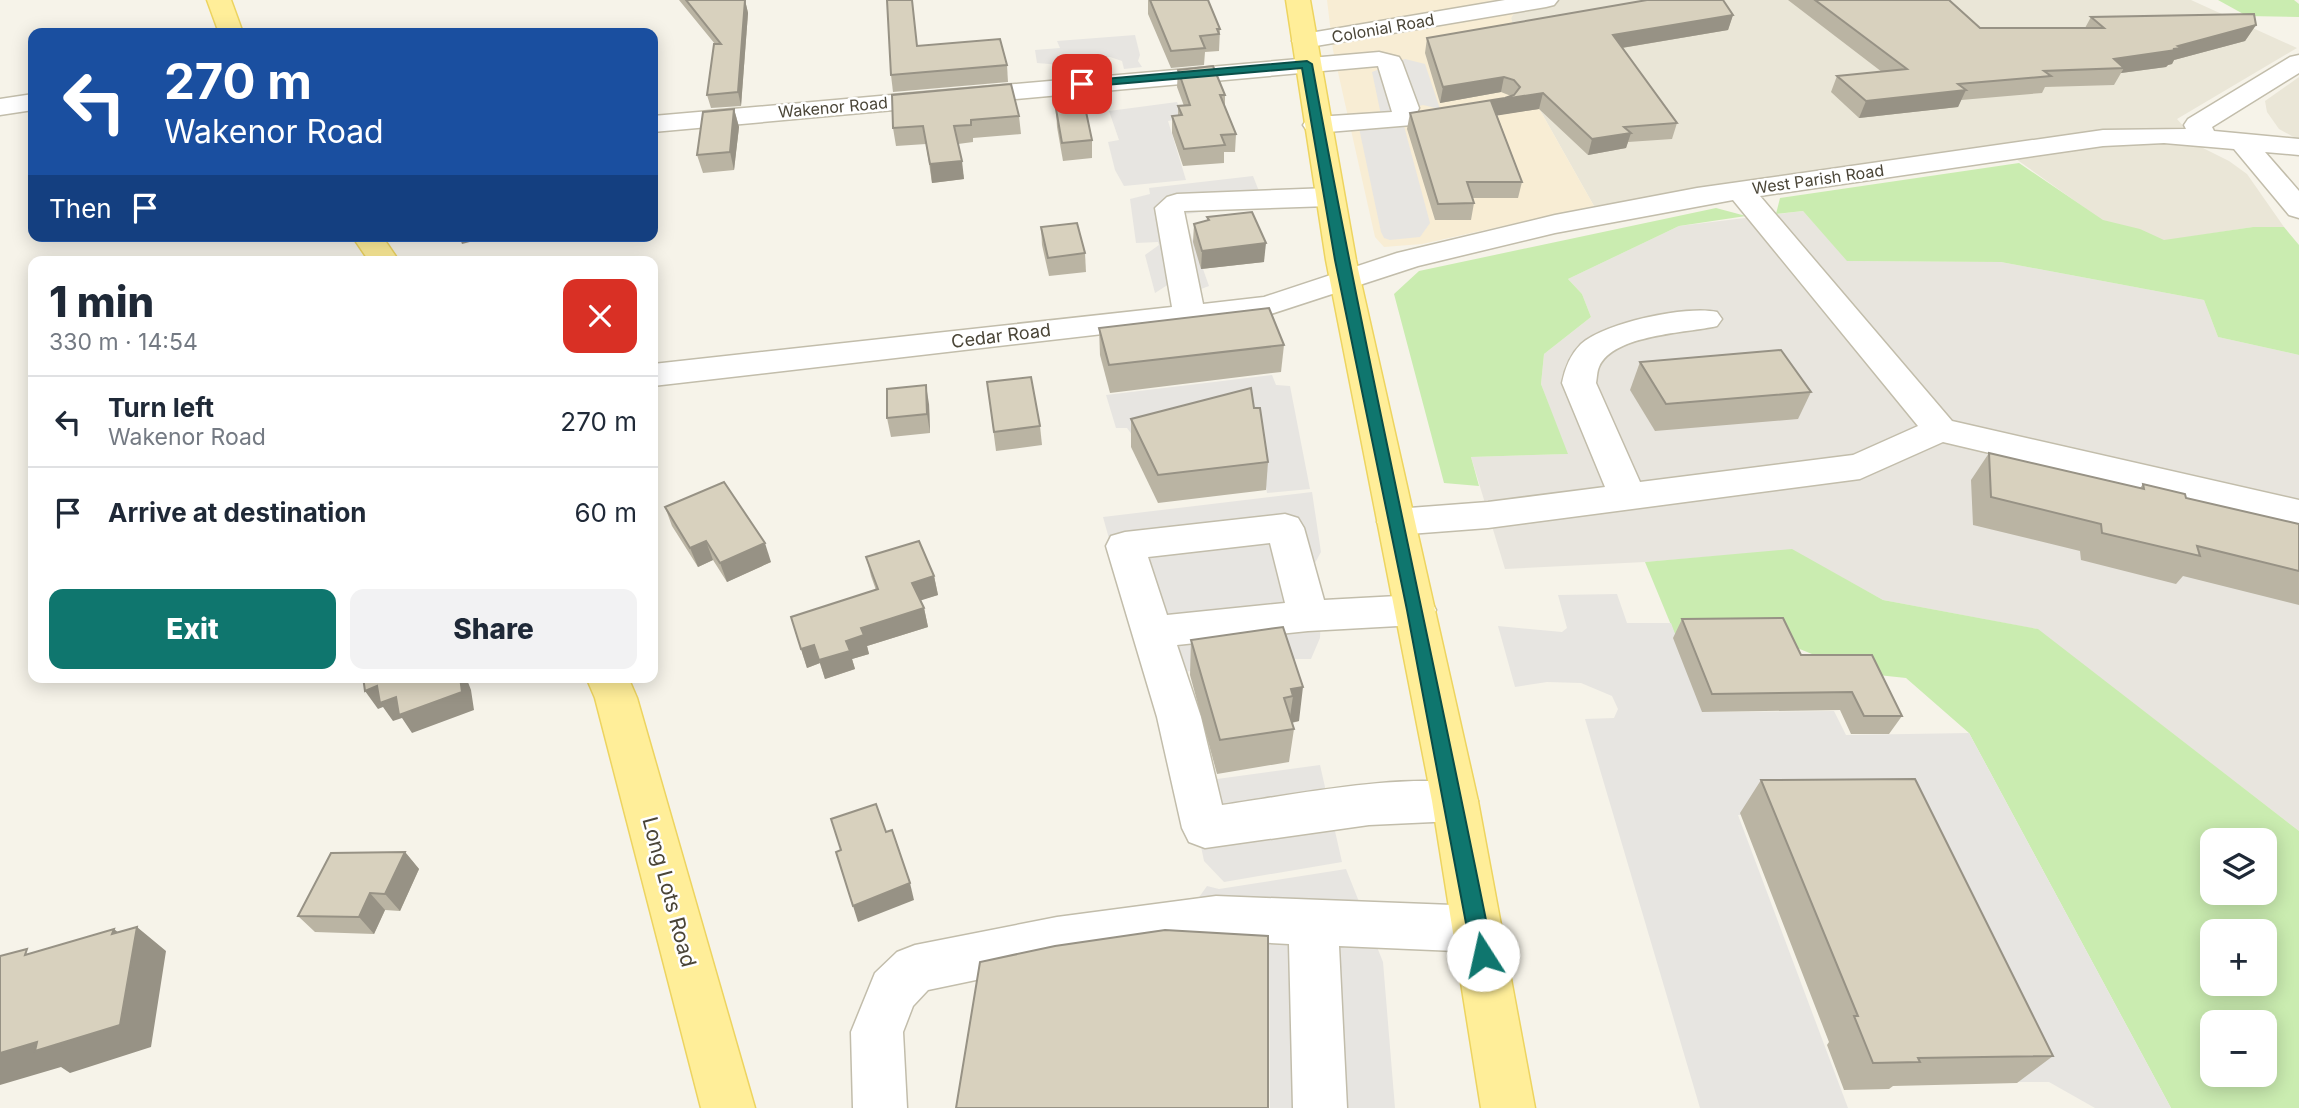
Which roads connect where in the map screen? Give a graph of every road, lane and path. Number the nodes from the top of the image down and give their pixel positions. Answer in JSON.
{"nodes":[{"id":1,"x":219,"y":0,"type":"edge"},
{"id":2,"x":1298,"y":0,"type":"edge"},
{"id":3,"x":1546,"y":0,"type":"edge"},
{"id":4,"x":230,"y":28,"type":"edge"},
{"id":5,"x":1462,"y":36,"type":"edge"},
{"id":6,"x":1305,"y":53,"type":"junction"},
{"id":7,"x":1380,"y":59,"type":"junction"},
{"id":8,"x":2299,"y":62,"type":"edge"},
{"id":9,"x":2246,"y":97,"type":"junction"},
{"id":10,"x":28,"y":103,"type":"edge"},
{"id":11,"x":0,"y":107,"type":"edge"},
{"id":12,"x":1433,"y":115,"type":"edge"},
{"id":13,"x":1403,"y":119,"type":"junction"},
{"id":14,"x":658,"y":123,"type":"edge"},
{"id":15,"x":1316,"y":125,"type":"junction"},
{"id":16,"x":2203,"y":137,"type":"junction"},
{"id":17,"x":2267,"y":148,"type":"edge"},
{"id":18,"x":2299,"y":180,"type":"edge"},
{"id":19,"x":1740,"y":191,"type":"junction"},
{"id":20,"x":1329,"y":197,"type":"junction"},
{"id":21,"x":2299,"y":209,"type":"edge"},
{"id":22,"x":1345,"y":281,"type":"junction"},
{"id":23,"x":1189,"y":314,"type":"junction"},
{"id":24,"x":1706,"y":319,"type":"dead end"},
{"id":25,"x":658,"y":374,"type":"edge"},
{"id":26,"x":1940,"y":430,"type":"junction"},
{"id":27,"x":1628,"y":497,"type":"junction"},
{"id":28,"x":2299,"y":513,"type":"edge"},
{"id":29,"x":1396,"y":522,"type":"junction"},
{"id":30,"x":1416,"y":610,"type":"junction"},
{"id":31,"x":1308,"y":616,"type":"junction"},
{"id":32,"x":1153,"y":632,"type":"junction"},
{"id":33,"x":610,"y":683,"type":"edge"},
{"id":34,"x":1455,"y":801,"type":"junction"},
{"id":35,"x":1313,"y":923,"type":"junction"},
{"id":36,"x":1479,"y":929,"type":"junction"},
{"id":37,"x":728,"y":1108,"type":"edge"},
{"id":38,"x":880,"y":1108,"type":"edge"},
{"id":39,"x":1320,"y":1108,"type":"edge"},
{"id":40,"x":1508,"y":1108,"type":"edge"}],
"edges":[{"from":1,"to":4,"type":"main road"},
{"from":2,"to":6,"type":"main road"},
{"from":3,"to":6,"type":"street","name":"Colonial Road"},
{"from":5,"to":7,"type":"street"},
{"from":6,"to":7,"type":"street"},
{"from":6,"to":14,"type":"street","name":"Wakenor Road"},
{"from":6,"to":15,"type":"main road"},
{"from":7,"to":13,"type":"street"},
{"from":8,"to":9,"type":"street"},
{"from":9,"to":16,"type":"street"},
{"from":9,"to":17,"type":"street"},
{"from":10,"to":11,"type":"street"},
{"from":12,"to":13,"type":"street"},
{"from":13,"to":15,"type":"street"},
{"from":15,"to":20,"type":"main road"},
{"from":16,"to":17,"type":"street","name":"West Parish Road"},
{"from":16,"to":19,"type":"street","name":"West Parish Road"},
{"from":17,"to":18,"type":"street","name":"West Parish Road"},
{"from":17,"to":21,"type":"street"},
{"from":19,"to":22,"type":"street","name":"West Parish Road"},
{"from":19,"to":26,"type":"street"},
{"from":20,"to":22,"type":"main road"},
{"from":20,"to":23,"type":"street"},
{"from":22,"to":23,"type":"street","name":"Cedar Road"},
{"from":22,"to":29,"type":"main road"},
{"from":23,"to":25,"type":"street","name":"Cedar Road"},
{"from":24,"to":27,"type":"street"},
{"from":26,"to":27,"type":"street"},
{"from":26,"to":28,"type":"street"},
{"from":27,"to":29,"type":"street"},
{"from":29,"to":30,"type":"main road"},
{"from":30,"to":31,"type":"street"},
{"from":30,"to":34,"type":"main road"},
{"from":31,"to":32,"type":"street"},
{"from":31,"to":32,"type":"street"},
{"from":32,"to":34,"type":"street"},
{"from":33,"to":37,"type":"main road","name":"Long Lots Road"},
{"from":34,"to":36,"type":"main road"},
{"from":35,"to":36,"type":"street"},
{"from":35,"to":38,"type":"street"},
{"from":35,"to":39,"type":"street"},
{"from":36,"to":40,"type":"main road"}]}
